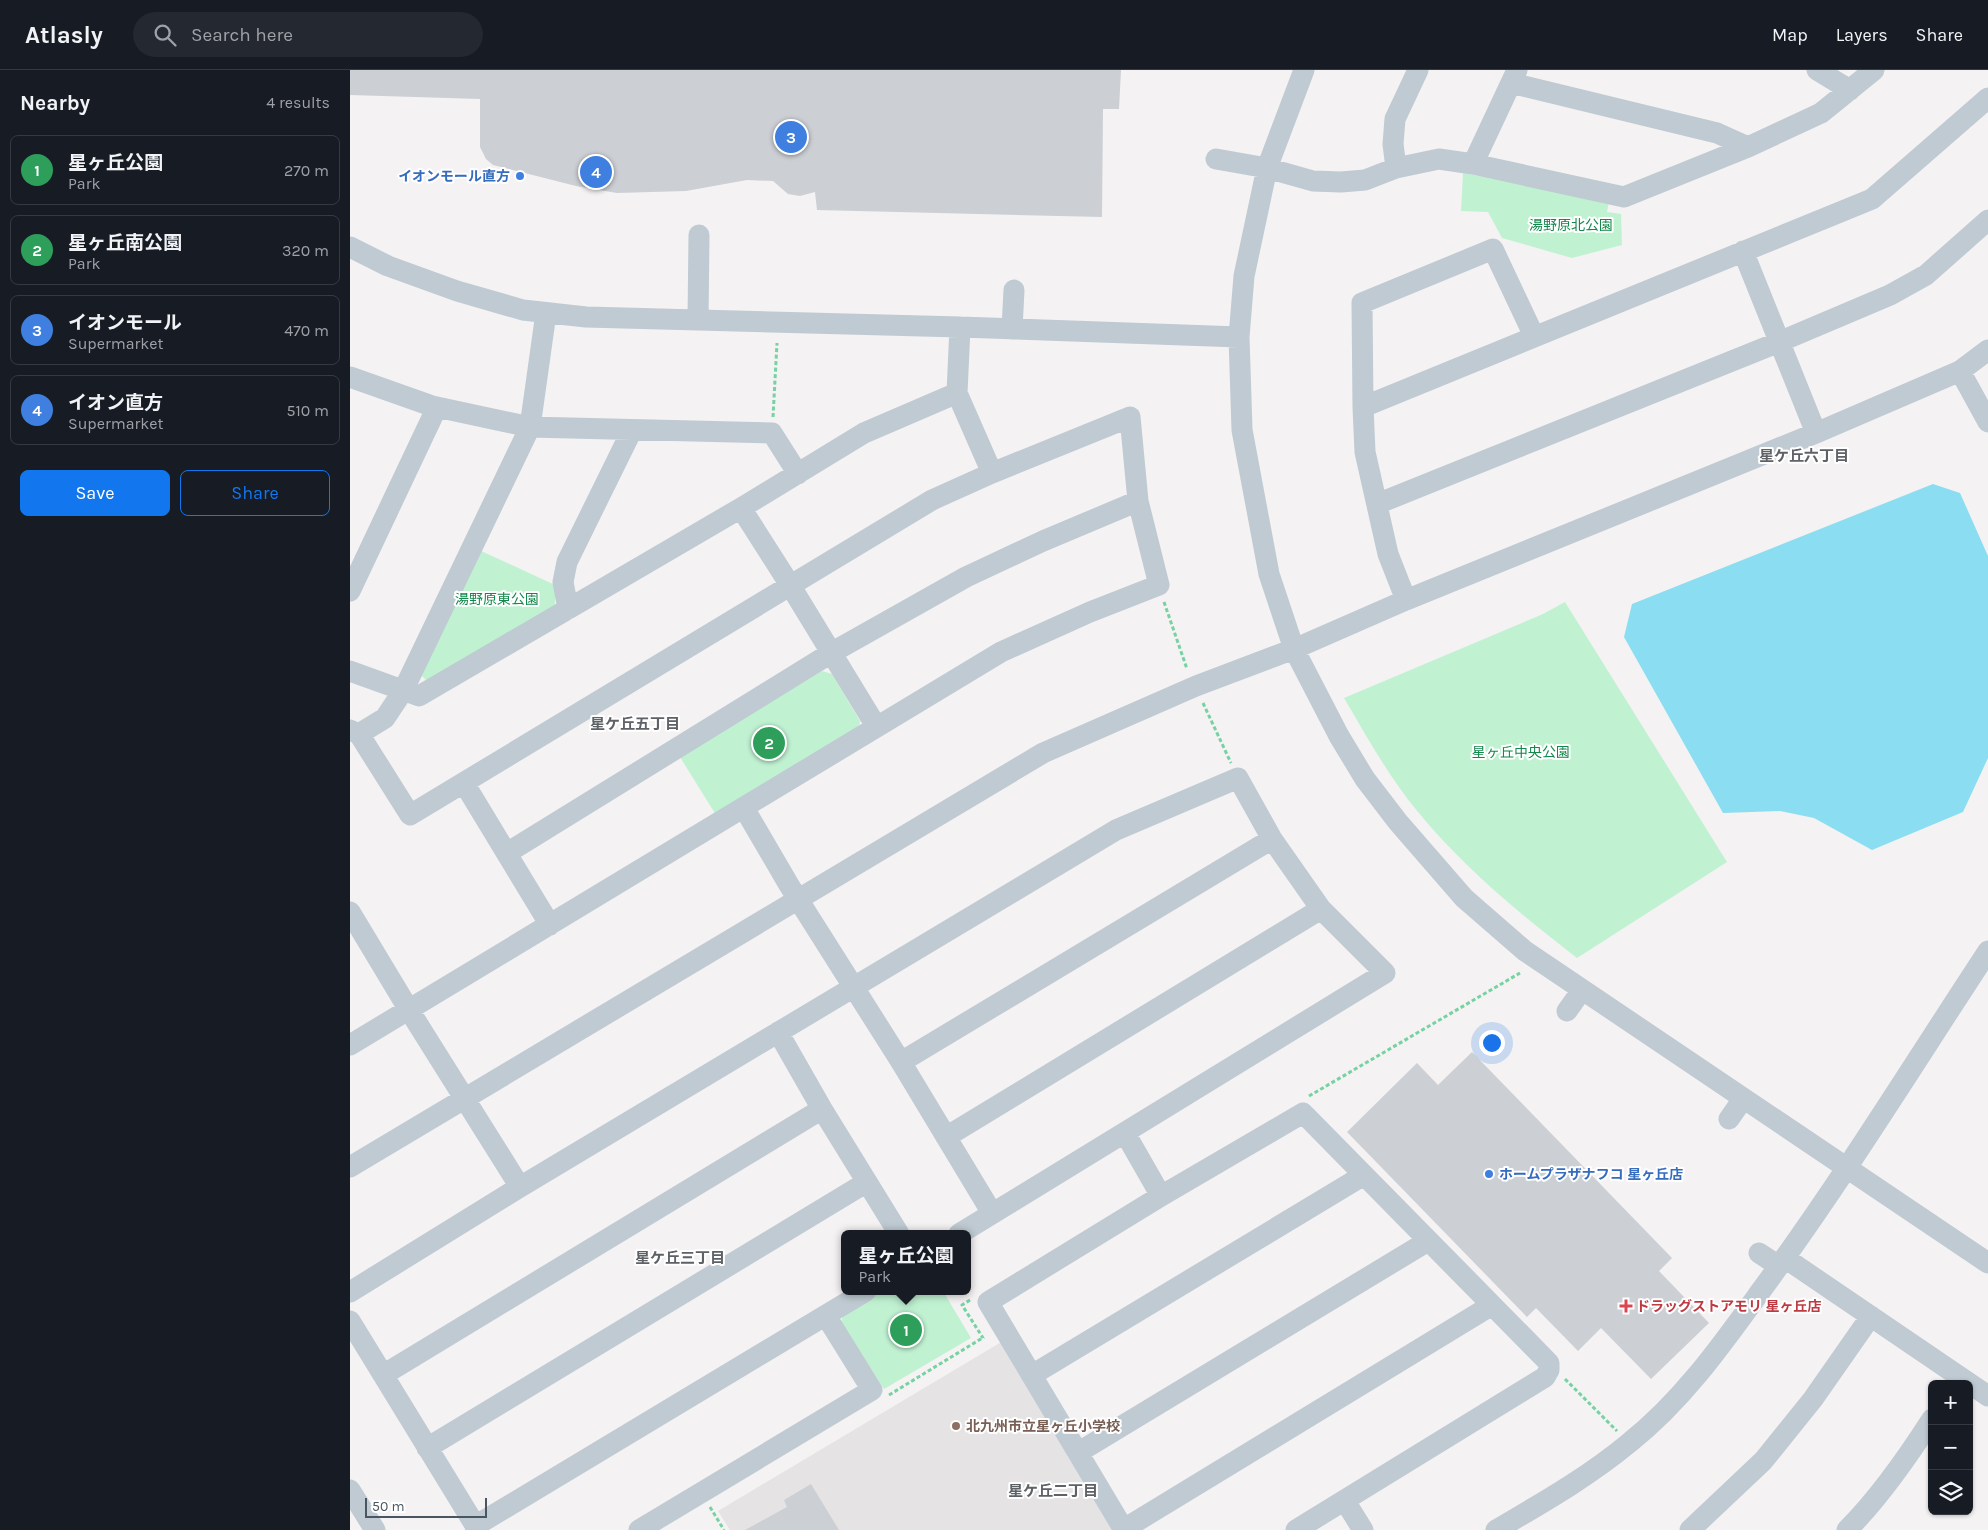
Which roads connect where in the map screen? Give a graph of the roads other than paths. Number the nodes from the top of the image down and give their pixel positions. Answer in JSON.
{"nodes":[{"id":1,"x":1304,"y":70,"type":"edge"},
{"id":2,"x":1418,"y":70,"type":"edge"},
{"id":3,"x":1818,"y":70,"type":"edge"},
{"id":4,"x":1874,"y":70,"type":"edge"},
{"id":5,"x":1514,"y":76,"type":"edge"},
{"id":6,"x":1850,"y":90,"type":"junction"},
{"id":7,"x":1988,"y":98,"type":"edge"},
{"id":8,"x":1748,"y":147,"type":"junction"},
{"id":9,"x":1216,"y":159,"type":"dead end"},
{"id":10,"x":1473,"y":164,"type":"junction"},
{"id":11,"x":1267,"y":168,"type":"junction"},
{"id":12,"x":1396,"y":168,"type":"junction"},
{"id":13,"x":1988,"y":220,"type":"edge"},
{"id":14,"x":699,"y":235,"type":"dead end"},
{"id":15,"x":350,"y":247,"type":"edge"},
{"id":16,"x":1743,"y":251,"type":"junction"},
{"id":17,"x":1014,"y":290,"type":"dead end"},
{"id":18,"x":546,"y":313,"type":"junction"},
{"id":19,"x":698,"y":320,"type":"junction"},
{"id":20,"x":960,"y":327,"type":"junction"},
{"id":21,"x":1012,"y":329,"type":"junction"},
{"id":22,"x":1534,"y":336,"type":"junction"},
{"id":23,"x":1239,"y":337,"type":"junction"},
{"id":24,"x":1779,"y":342,"type":"junction"},
{"id":25,"x":1988,"y":350,"type":"edge"},
{"id":26,"x":1960,"y":371,"type":"junction"},
{"id":27,"x":350,"y":377,"type":"edge"},
{"id":28,"x":957,"y":393,"type":"junction"},
{"id":29,"x":437,"y":407,"type":"junction"},
{"id":30,"x":1363,"y":407,"type":"junction"},
{"id":31,"x":1988,"y":422,"type":"edge"},
{"id":32,"x":530,"y":427,"type":"junction"},
{"id":33,"x":632,"y":430,"type":"junction"},
{"id":34,"x":1816,"y":433,"type":"junction"},
{"id":35,"x":992,"y":473,"type":"junction"},
{"id":36,"x":798,"y":474,"type":"junction"},
{"id":37,"x":1138,"y":501,"type":"junction"},
{"id":38,"x":1376,"y":504,"type":"junction"},
{"id":39,"x":742,"y":508,"type":"junction"},
{"id":40,"x":790,"y":585,"type":"junction"},
{"id":41,"x":350,"y":591,"type":"edge"},
{"id":42,"x":1406,"y":600,"type":"junction"},
{"id":43,"x":568,"y":610,"type":"junction"},
{"id":44,"x":1294,"y":649,"type":"junction"},
{"id":45,"x":832,"y":653,"type":"junction"},
{"id":46,"x":350,"y":671,"type":"edge"},
{"id":47,"x":403,"y":691,"type":"junction"},
{"id":48,"x":876,"y":726,"type":"junction"},
{"id":49,"x":355,"y":732,"type":"edge"},
{"id":50,"x":464,"y":784,"type":"junction"},
{"id":51,"x":744,"y":808,"type":"junction"},
{"id":52,"x":1272,"y":839,"type":"junction"},
{"id":53,"x":507,"y":853,"type":"junction"},
{"id":54,"x":798,"y":898,"type":"junction"},
{"id":55,"x":1321,"y":909,"type":"junction"},
{"id":56,"x":350,"y":912,"type":"edge"},
{"id":57,"x":550,"y":924,"type":"junction"},
{"id":58,"x":1988,"y":951,"type":"edge"},
{"id":59,"x":854,"y":986,"type":"junction"},
{"id":60,"x":1582,"y":990,"type":"junction"},
{"id":61,"x":409,"y":1010,"type":"junction"},
{"id":62,"x":1567,"y":1011,"type":"dead end"},
{"id":63,"x":778,"y":1032,"type":"junction"},
{"id":64,"x":350,"y":1045,"type":"edge"},
{"id":65,"x":901,"y":1062,"type":"junction"},
{"id":66,"x":464,"y":1098,"type":"junction"},
{"id":67,"x":1744,"y":1099,"type":"junction"},
{"id":68,"x":822,"y":1109,"type":"junction"},
{"id":69,"x":1729,"y":1119,"type":"dead end"},
{"id":70,"x":1125,"y":1133,"type":"junction"},
{"id":71,"x":946,"y":1137,"type":"junction"},
{"id":72,"x":350,"y":1167,"type":"edge"},
{"id":73,"x":1846,"y":1168,"type":"junction"},
{"id":74,"x":1364,"y":1175,"type":"junction"},
{"id":75,"x":867,"y":1182,"type":"junction"},
{"id":76,"x":520,"y":1187,"type":"junction"},
{"id":77,"x":1162,"y":1196,"type":"junction"},
{"id":78,"x":992,"y":1214,"type":"junction"},
{"id":79,"x":897,"y":1230,"type":"edge"},
{"id":80,"x":966,"y":1230,"type":"edge"},
{"id":81,"x":1428,"y":1241,"type":"junction"},
{"id":82,"x":1759,"y":1253,"type":"dead end"},
{"id":83,"x":1782,"y":1262,"type":"junction"},
{"id":84,"x":1988,"y":1263,"type":"edge"},
{"id":85,"x":350,"y":1292,"type":"edge"},
{"id":86,"x":860,"y":1295,"type":"edge"},
{"id":87,"x":1492,"y":1305,"type":"junction"},
{"id":88,"x":826,"y":1316,"type":"junction"},
{"id":89,"x":1871,"y":1316,"type":"junction"},
{"id":90,"x":350,"y":1321,"type":"edge"},
{"id":91,"x":382,"y":1375,"type":"junction"},
{"id":92,"x":1032,"y":1375,"type":"junction"},
{"id":93,"x":1956,"y":1380,"type":"edge"},
{"id":94,"x":1973,"y":1388,"type":"edge"},
{"id":95,"x":1988,"y":1396,"type":"edge"},
{"id":96,"x":1928,"y":1424,"type":"edge"},
{"id":97,"x":428,"y":1448,"type":"junction"},
{"id":98,"x":1079,"y":1452,"type":"junction"},
{"id":99,"x":351,"y":1493,"type":"edge"},
{"id":100,"x":1345,"y":1501,"type":"junction"},
{"id":101,"x":477,"y":1528,"type":"edge"},
{"id":102,"x":375,"y":1530,"type":"edge"},
{"id":103,"x":639,"y":1530,"type":"edge"},
{"id":104,"x":1124,"y":1530,"type":"edge"},
{"id":105,"x":1296,"y":1530,"type":"edge"},
{"id":106,"x":1363,"y":1530,"type":"edge"},
{"id":107,"x":1496,"y":1530,"type":"edge"},
{"id":108,"x":1690,"y":1530,"type":"edge"},
{"id":109,"x":1847,"y":1530,"type":"edge"}],
"edges":[{"from":1,"to":11,"type":"street"},
{"from":2,"to":12,"type":"street"},
{"from":3,"to":6,"type":"street"},
{"from":4,"to":6,"type":"street"},
{"from":5,"to":8,"type":"street"},
{"from":5,"to":10,"type":"street"},
{"from":6,"to":8,"type":"street"},
{"from":7,"to":16,"type":"street"},
{"from":8,"to":10,"type":"street"},
{"from":9,"to":11,"type":"street"},
{"from":10,"to":12,"type":"street"},
{"from":11,"to":12,"type":"street"},
{"from":11,"to":23,"type":"street"},
{"from":13,"to":24,"type":"street"},
{"from":14,"to":19,"type":"street"},
{"from":15,"to":18,"type":"street"},
{"from":16,"to":22,"type":"street"},
{"from":16,"to":24,"type":"street"},
{"from":17,"to":21,"type":"street"},
{"from":18,"to":19,"type":"street"},
{"from":18,"to":32,"type":"street"},
{"from":19,"to":20,"type":"street"},
{"from":20,"to":21,"type":"street"},
{"from":20,"to":28,"type":"street"},
{"from":21,"to":23,"type":"street"},
{"from":22,"to":30,"type":"street"},
{"from":22,"to":30,"type":"street"},
{"from":23,"to":44,"type":"street"},
{"from":24,"to":34,"type":"street"},
{"from":24,"to":38,"type":"street"},
{"from":25,"to":26,"type":"street"},
{"from":26,"to":31,"type":"street"},
{"from":26,"to":34,"type":"street"},
{"from":27,"to":29,"type":"street"},
{"from":28,"to":35,"type":"street"},
{"from":28,"to":36,"type":"street"},
{"from":29,"to":32,"type":"street"},
{"from":29,"to":41,"type":"street"},
{"from":30,"to":38,"type":"street"},
{"from":32,"to":33,"type":"street"},
{"from":32,"to":47,"type":"street"},
{"from":33,"to":36,"type":"street"},
{"from":33,"to":43,"type":"street"},
{"from":34,"to":42,"type":"street"},
{"from":35,"to":37,"type":"street"},
{"from":35,"to":40,"type":"street"},
{"from":36,"to":39,"type":"street"},
{"from":37,"to":45,"type":"street"},
{"from":37,"to":48,"type":"street"},
{"from":38,"to":42,"type":"street"},
{"from":39,"to":40,"type":"street"},
{"from":39,"to":43,"type":"street"},
{"from":40,"to":45,"type":"street"},
{"from":40,"to":50,"type":"street"},
{"from":42,"to":44,"type":"street"},
{"from":43,"to":47,"type":"street"},
{"from":44,"to":54,"type":"street"},
{"from":44,"to":60,"type":"street"},
{"from":45,"to":48,"type":"street"},
{"from":45,"to":53,"type":"street"},
{"from":46,"to":47,"type":"street"},
{"from":47,"to":49,"type":"street"},
{"from":48,"to":51,"type":"street"},
{"from":49,"to":50,"type":"street"},
{"from":50,"to":53,"type":"street"},
{"from":51,"to":54,"type":"street"},
{"from":51,"to":57,"type":"street"},
{"from":52,"to":55,"type":"street"},
{"from":52,"to":59,"type":"street"},
{"from":52,"to":65,"type":"street"},
{"from":53,"to":57,"type":"street"},
{"from":54,"to":59,"type":"street"},
{"from":54,"to":66,"type":"street"},
{"from":55,"to":70,"type":"street"},
{"from":55,"to":71,"type":"street"},
{"from":56,"to":61,"type":"street"},
{"from":57,"to":61,"type":"street"},
{"from":58,"to":73,"type":"street"},
{"from":59,"to":63,"type":"street"},
{"from":59,"to":65,"type":"street"},
{"from":60,"to":62,"type":"street"},
{"from":60,"to":67,"type":"street"},
{"from":61,"to":64,"type":"street"},
{"from":61,"to":66,"type":"street"},
{"from":63,"to":68,"type":"street"},
{"from":63,"to":76,"type":"street"},
{"from":65,"to":71,"type":"street"},
{"from":66,"to":72,"type":"street"},
{"from":66,"to":76,"type":"street"},
{"from":67,"to":69,"type":"street"},
{"from":67,"to":73,"type":"street"},
{"from":68,"to":75,"type":"street"},
{"from":68,"to":91,"type":"street"},
{"from":70,"to":77,"type":"street"},
{"from":70,"to":78,"type":"street"},
{"from":71,"to":78,"type":"street"},
{"from":73,"to":83,"type":"street"},
{"from":73,"to":84,"type":"street"},
{"from":74,"to":77,"type":"street"},
{"from":74,"to":81,"type":"street"},
{"from":74,"to":92,"type":"street"},
{"from":75,"to":79,"type":"street"},
{"from":75,"to":97,"type":"street"},
{"from":76,"to":85,"type":"street"},
{"from":77,"to":92,"type":"street"},
{"from":78,"to":80,"type":"street"},
{"from":81,"to":87,"type":"street"},
{"from":81,"to":98,"type":"street"},
{"from":82,"to":83,"type":"street"},
{"from":83,"to":89,"type":"street"},
{"from":83,"to":107,"type":"street"},
{"from":86,"to":88,"type":"street"},
{"from":87,"to":100,"type":"street"},
{"from":87,"to":104,"type":"street"},
{"from":88,"to":101,"type":"street"},
{"from":88,"to":103,"type":"street"},
{"from":89,"to":93,"type":"street"},
{"from":89,"to":108,"type":"street"},
{"from":90,"to":91,"type":"street"},
{"from":91,"to":97,"type":"street"},
{"from":92,"to":98,"type":"street"},
{"from":94,"to":95,"type":"street"},
{"from":96,"to":109,"type":"street"},
{"from":97,"to":101,"type":"street"},
{"from":98,"to":104,"type":"street"},
{"from":99,"to":102,"type":"street"},
{"from":100,"to":105,"type":"street"},
{"from":100,"to":106,"type":"street"}]}
